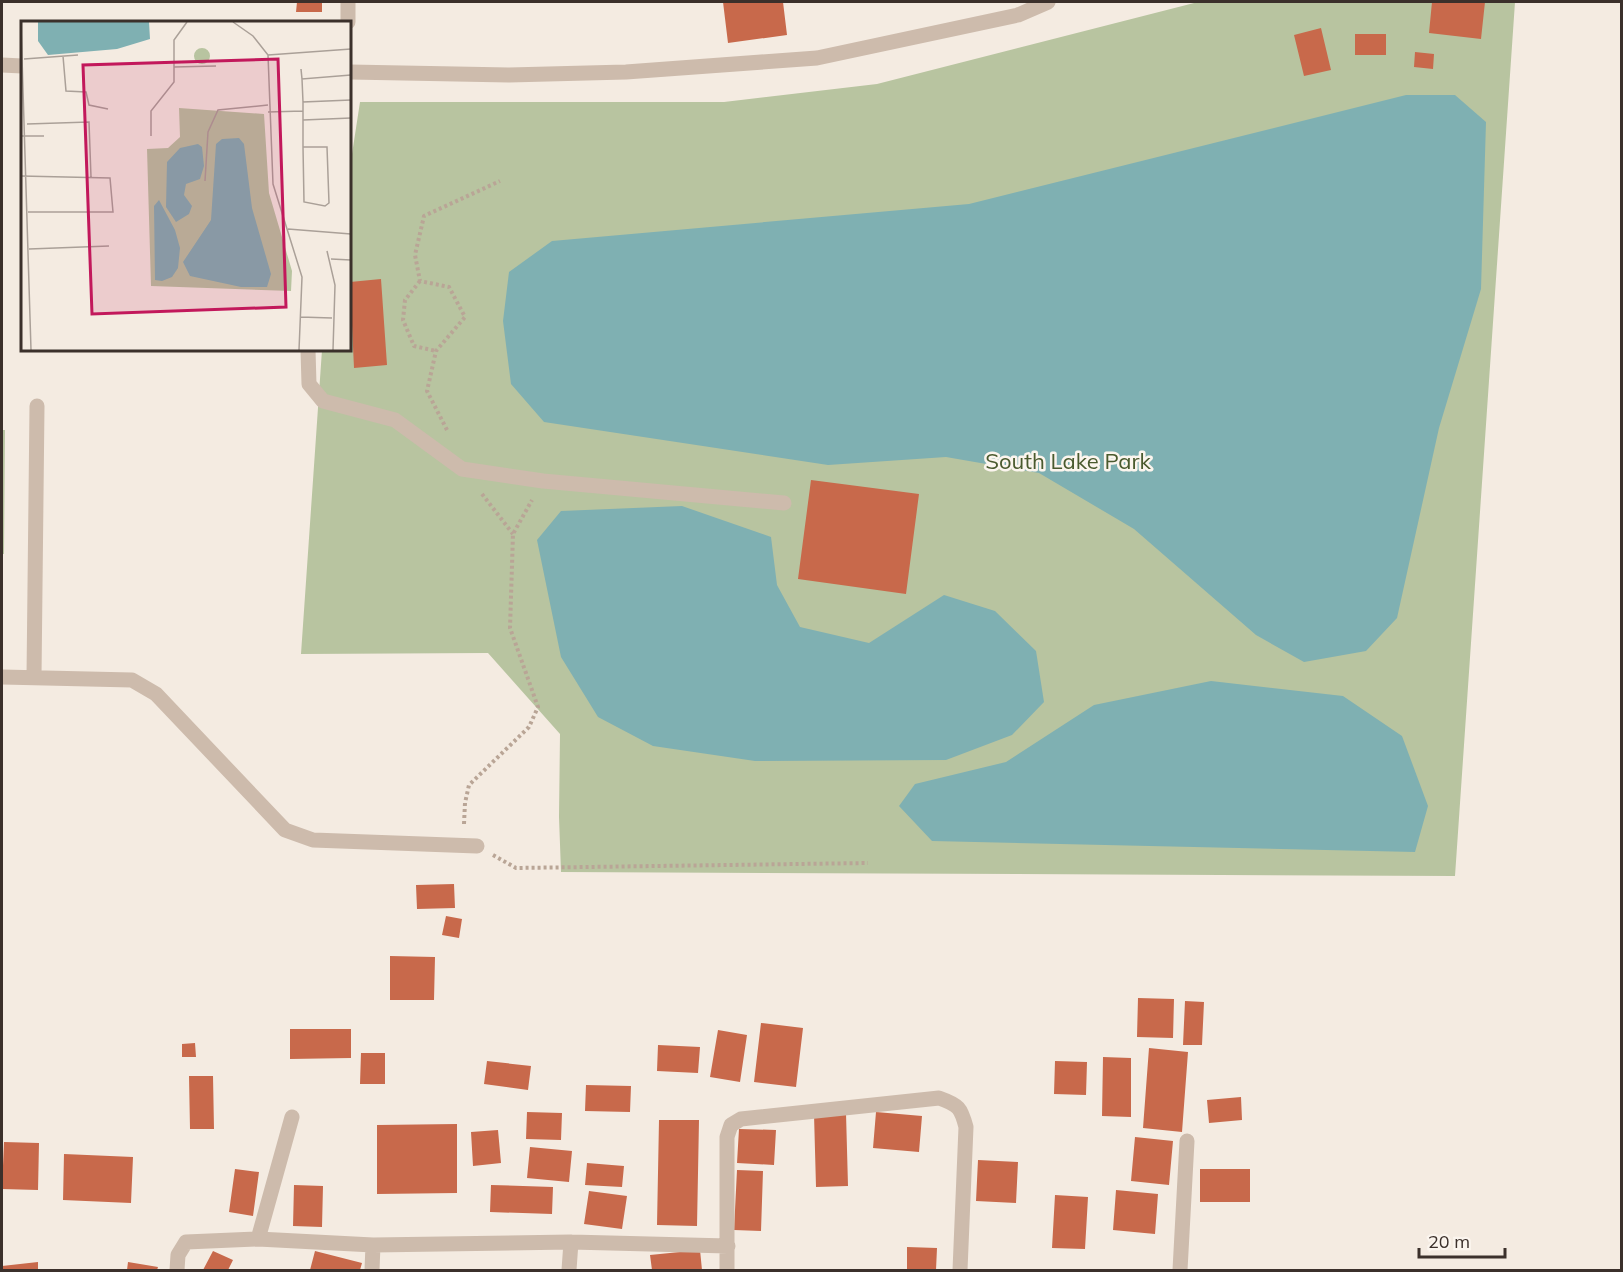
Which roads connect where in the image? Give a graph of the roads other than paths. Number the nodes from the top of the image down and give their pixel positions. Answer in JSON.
{"nodes":[{"id":1,"x":348,"y":2,"type":"edge"},
{"id":2,"x":1048,"y":2,"type":"edge"},
{"id":3,"x":348,"y":21,"type":"edge"},
{"id":4,"x":2,"y":65,"type":"edge"},
{"id":5,"x":21,"y":66,"type":"edge"},
{"id":6,"x":351,"y":72,"type":"edge"},
{"id":7,"x":308,"y":351,"type":"edge"},
{"id":8,"x":37,"y":406,"type":"dead end"},
{"id":9,"x":784,"y":503,"type":"dead end"},
{"id":10,"x":2,"y":676,"type":"edge"},
{"id":11,"x":34,"y":677,"type":"junction"},
{"id":12,"x":470,"y":846,"type":"road end"},
{"id":13,"x":292,"y":1117,"type":"dead end"},
{"id":14,"x":1187,"y":1141,"type":"dead end"},
{"id":15,"x":258,"y":1239,"type":"junction"},
{"id":16,"x":572,"y":1242,"type":"junction"},
{"id":17,"x":373,"y":1245,"type":"junction"},
{"id":18,"x":728,"y":1246,"type":"junction"},
{"id":19,"x":177,"y":1270,"type":"edge"},
{"id":20,"x":372,"y":1270,"type":"edge"},
{"id":21,"x":569,"y":1270,"type":"edge"},
{"id":22,"x":727,"y":1270,"type":"edge"},
{"id":23,"x":960,"y":1270,"type":"edge"},
{"id":24,"x":1180,"y":1270,"type":"edge"}],
"edges":[{"from":1,"to":3,"type":"street"},
{"from":2,"to":6,"type":"street"},
{"from":4,"to":5,"type":"street"},
{"from":7,"to":9,"type":"street"},
{"from":8,"to":11,"type":"street"},
{"from":10,"to":11,"type":"street"},
{"from":11,"to":12,"type":"street"},
{"from":13,"to":15,"type":"street"},
{"from":14,"to":24,"type":"street"},
{"from":15,"to":17,"type":"street"},
{"from":15,"to":19,"type":"street"},
{"from":16,"to":17,"type":"street"},
{"from":16,"to":18,"type":"street"},
{"from":16,"to":21,"type":"street"},
{"from":17,"to":20,"type":"street"},
{"from":18,"to":22,"type":"street"},
{"from":18,"to":23,"type":"street"}]}
